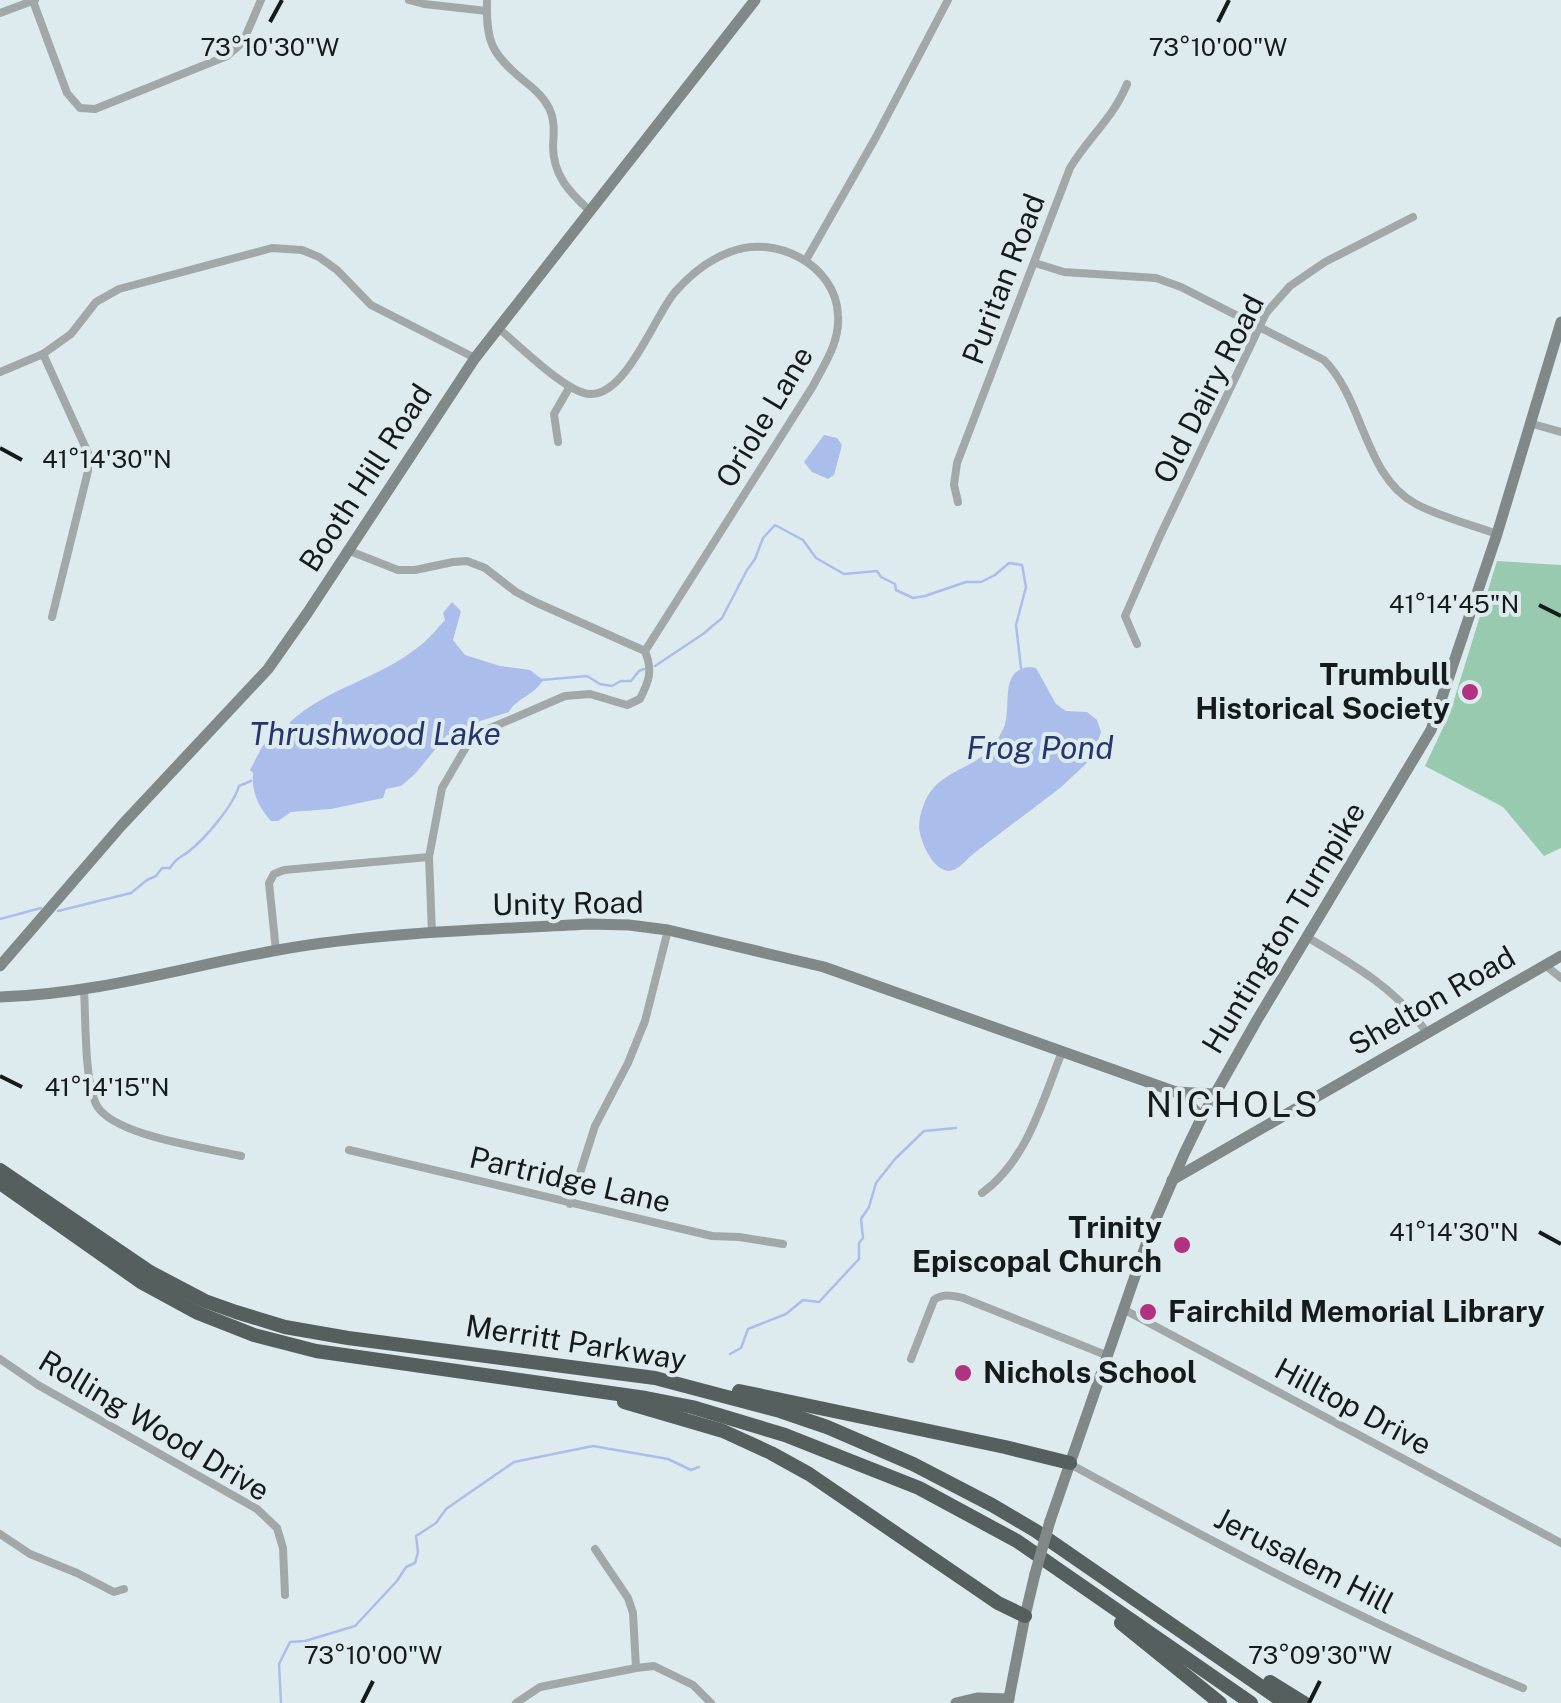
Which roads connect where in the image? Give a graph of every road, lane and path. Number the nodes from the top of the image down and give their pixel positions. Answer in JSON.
{"nodes":[{"id":1,"x":34,"y":0,"type":"edge"},
{"id":2,"x":261,"y":0,"type":"edge"},
{"id":3,"x":409,"y":0,"type":"edge"},
{"id":4,"x":487,"y":0,"type":"edge"},
{"id":5,"x":755,"y":0,"type":"edge"},
{"id":6,"x":948,"y":0,"type":"edge"},
{"id":7,"x":487,"y":11,"type":"junction"},
{"id":8,"x":0,"y":13,"type":"edge"},
{"id":9,"x":1128,"y":84,"type":"dead end"},
{"id":10,"x":590,"y":211,"type":"junction"},
{"id":11,"x":1413,"y":217,"type":"dead end"},
{"id":12,"x":806,"y":260,"type":"junction"},
{"id":13,"x":1036,"y":263,"type":"junction"},
{"id":14,"x":1561,"y":322,"type":"edge"},
{"id":15,"x":1260,"y":326,"type":"junction"},
{"id":16,"x":498,"y":328,"type":"junction"},
{"id":17,"x":43,"y":354,"type":"junction"},
{"id":18,"x":475,"y":358,"type":"junction"},
{"id":19,"x":0,"y":372,"type":"edge"},
{"id":20,"x":569,"y":388,"type":"junction"},
{"id":21,"x":1529,"y":423,"type":"junction"},
{"id":22,"x":1561,"y":432,"type":"edge"},
{"id":23,"x":558,"y":442,"type":"dead end"},
{"id":24,"x":958,"y":502,"type":"dead end"},
{"id":25,"x":1497,"y":534,"type":"junction"},
{"id":26,"x":347,"y":550,"type":"junction"},
{"id":27,"x":52,"y":617,"type":"dead end"},
{"id":28,"x":1138,"y":644,"type":"dead end"},
{"id":29,"x":645,"y":651,"type":"junction"},
{"id":30,"x":430,"y":857,"type":"junction"},
{"id":31,"x":668,"y":930,"type":"junction"},
{"id":32,"x":432,"y":933,"type":"junction"},
{"id":33,"x":1306,"y":936,"type":"junction"},
{"id":34,"x":276,"y":950,"type":"junction"},
{"id":35,"x":1561,"y":956,"type":"edge"},
{"id":36,"x":0,"y":966,"type":"edge"},
{"id":37,"x":1545,"y":966,"type":"junction"},
{"id":38,"x":1561,"y":978,"type":"edge"},
{"id":39,"x":84,"y":990,"type":"junction"},
{"id":40,"x":0,"y":997,"type":"edge"},
{"id":41,"x":1428,"y":1033,"type":"junction"},
{"id":42,"x":1062,"y":1052,"type":"junction"},
{"id":43,"x":1176,"y":1092,"type":"junction"},
{"id":44,"x":1215,"y":1094,"type":"junction"},
{"id":45,"x":1202,"y":1117,"type":"junction"},
{"id":46,"x":349,"y":1150,"type":"dead end"},
{"id":47,"x":242,"y":1156,"type":"dead end"},
{"id":48,"x":0,"y":1170,"type":"edge"},
{"id":49,"x":1172,"y":1180,"type":"junction"},
{"id":50,"x":0,"y":1184,"type":"edge"},
{"id":51,"x":982,"y":1194,"type":"dead end"},
{"id":52,"x":570,"y":1204,"type":"junction"},
{"id":53,"x":783,"y":1244,"type":"dead end"},
{"id":54,"x":1123,"y":1309,"type":"junction"},
{"id":55,"x":1106,"y":1355,"type":"junction"},
{"id":56,"x":0,"y":1359,"type":"edge"},
{"id":57,"x":910,"y":1359,"type":"dead end"},
{"id":58,"x":656,"y":1378,"type":"junction"},
{"id":59,"x":570,"y":1388,"type":"junction"},
{"id":60,"x":1070,"y":1464,"type":"junction"},
{"id":61,"x":0,"y":1534,"type":"edge"},
{"id":62,"x":1561,"y":1543,"type":"edge"},
{"id":63,"x":596,"y":1549,"type":"dead end"},
{"id":64,"x":1081,"y":1584,"type":"junction"},
{"id":65,"x":124,"y":1588,"type":"dead end"},
{"id":66,"x":1124,"y":1592,"type":"junction"},
{"id":67,"x":285,"y":1596,"type":"dead end"},
{"id":68,"x":1025,"y":1616,"type":"junction"},
{"id":69,"x":636,"y":1668,"type":"junction"},
{"id":70,"x":1523,"y":1688,"type":"dead end"},
{"id":71,"x":1009,"y":1701,"type":"edge"},
{"id":72,"x":516,"y":1703,"type":"edge"},
{"id":73,"x":711,"y":1703,"type":"edge"},
{"id":74,"x":956,"y":1703,"type":"edge"},
{"id":75,"x":1220,"y":1703,"type":"edge"},
{"id":76,"x":1252,"y":1703,"type":"edge"},
{"id":77,"x":1285,"y":1703,"type":"edge"},
{"id":78,"x":1304,"y":1703,"type":"edge"}],
"edges":[{"from":1,"to":2,"type":"street"},
{"from":1,"to":8,"type":"street"},
{"from":3,"to":7,"type":"street"},
{"from":4,"to":7,"type":"street"},
{"from":5,"to":10,"type":"main road","name":"Booth Hill Road"},
{"from":6,"to":12,"type":"street"},
{"from":7,"to":10,"type":"street"},
{"from":9,"to":13,"type":"street","name":"Puritan Road"},
{"from":10,"to":16,"type":"main road","name":"Booth Hill Road"},
{"from":11,"to":15,"type":"street","name":"Old Dairy Road"},
{"from":12,"to":20,"type":"street"},
{"from":12,"to":29,"type":"street","name":"Oriole Lane"},
{"from":13,"to":15,"type":"street"},
{"from":13,"to":24,"type":"street","name":"Puritan Road"},
{"from":14,"to":21,"type":"main road","name":"Huntington Turnpike"},
{"from":15,"to":25,"type":"street"},
{"from":15,"to":28,"type":"street","name":"Old Dairy Road"},
{"from":16,"to":18,"type":"main road","name":"Booth Hill Road"},
{"from":16,"to":20,"type":"street"},
{"from":17,"to":18,"type":"street"},
{"from":17,"to":19,"type":"street"},
{"from":17,"to":27,"type":"street"},
{"from":18,"to":26,"type":"main road","name":"Booth Hill Road"},
{"from":20,"to":23,"type":"street"},
{"from":21,"to":22,"type":"street"},
{"from":21,"to":25,"type":"main road","name":"Huntington Turnpike"},
{"from":25,"to":33,"type":"main road","name":"Huntington Turnpike"},
{"from":26,"to":29,"type":"street"},
{"from":26,"to":36,"type":"main road","name":"Booth Hill Road"},
{"from":29,"to":30,"type":"street"},
{"from":30,"to":32,"type":"street"},
{"from":30,"to":34,"type":"street"},
{"from":31,"to":32,"type":"main road","name":"Unity Road"},
{"from":31,"to":42,"type":"main road","name":"Unity Road"},
{"from":31,"to":52,"type":"street"},
{"from":32,"to":34,"type":"main road","name":"Unity Road"},
{"from":33,"to":41,"type":"street"},
{"from":33,"to":44,"type":"main road","name":"Huntington Turnpike"},
{"from":34,"to":39,"type":"main road","name":"Unity Road"},
{"from":35,"to":37,"type":"main road","name":"Shelton Road"},
{"from":37,"to":38,"type":"street"},
{"from":37,"to":41,"type":"main road","name":"Shelton Road"},
{"from":39,"to":40,"type":"main road","name":"Unity Road"},
{"from":39,"to":47,"type":"street"},
{"from":41,"to":49,"type":"main road","name":"Shelton Road"},
{"from":42,"to":43,"type":"main road","name":"Unity Road"},
{"from":42,"to":51,"type":"street"},
{"from":43,"to":44,"type":"main road","name":"Unity Road"},
{"from":43,"to":45,"type":"main road","name":"Unity Road"},
{"from":44,"to":45,"type":"main road","name":"Huntington Turnpike"},
{"from":45,"to":49,"type":"main road","name":"Huntington Turnpike"},
{"from":46,"to":52,"type":"street","name":"Partridge Lane"},
{"from":48,"to":58,"type":"highway","name":"Merritt Parkway"},
{"from":49,"to":54,"type":"main road","name":"Huntington Turnpike"},
{"from":50,"to":59,"type":"highway","name":"Merritt Parkway"},
{"from":52,"to":53,"type":"street","name":"Partridge Lane"},
{"from":54,"to":55,"type":"main road","name":"Huntington Turnpike"},
{"from":54,"to":62,"type":"street","name":"Hilltop Drive"},
{"from":55,"to":57,"type":"street"},
{"from":55,"to":60,"type":"main road","name":"Huntington Turnpike"},
{"from":56,"to":67,"type":"street","name":"Rolling Wood Drive"},
{"from":58,"to":60,"type":"highway"},
{"from":58,"to":66,"type":"highway","name":"Merritt Parkway"},
{"from":59,"to":64,"type":"highway","name":"Merritt Parkway"},
{"from":59,"to":68,"type":"highway"},
{"from":60,"to":68,"type":"main road","name":"Huntington Turnpike","bridge":true},
{"from":60,"to":70,"type":"street","name":"Jerusalem Hill"},
{"from":61,"to":65,"type":"street"},
{"from":63,"to":69,"type":"street"},
{"from":64,"to":75,"type":"highway"},
{"from":64,"to":76,"type":"highway","name":"Merritt Parkway"},
{"from":66,"to":77,"type":"highway","name":"Merritt Parkway"},
{"from":66,"to":78,"type":"highway"},
{"from":68,"to":71,"type":"main road","name":"Huntington Turnpike"},
{"from":69,"to":72,"type":"street"},
{"from":69,"to":73,"type":"street"},
{"from":71,"to":74,"type":"main road"}]}
